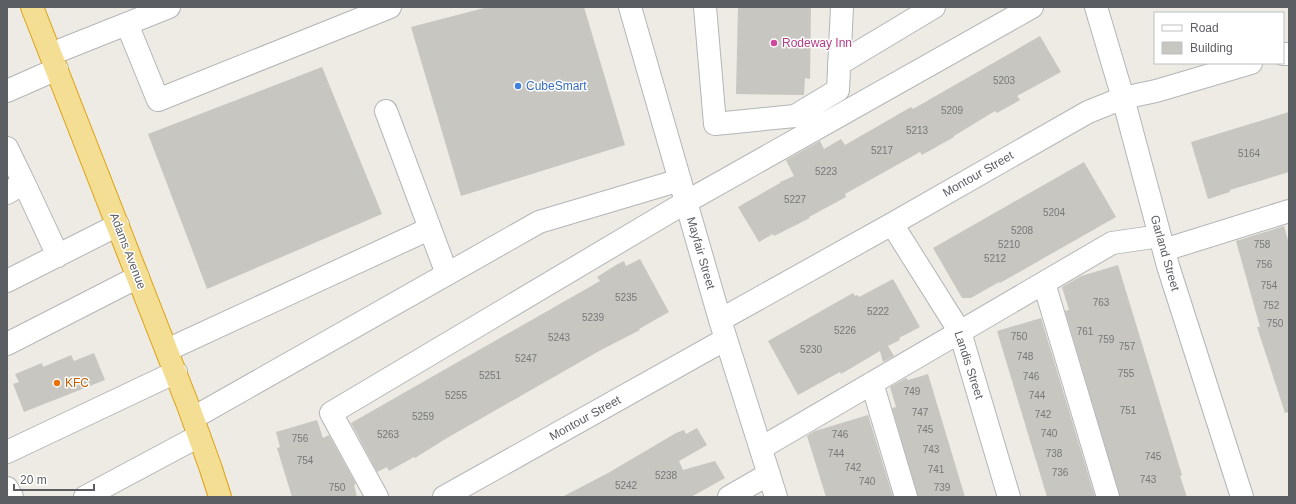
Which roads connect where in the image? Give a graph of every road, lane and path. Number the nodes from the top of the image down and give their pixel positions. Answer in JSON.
{"nodes":[{"id":1,"x":32,"y":7,"type":"edge"},
{"id":2,"x":169,"y":7,"type":"edge"},
{"id":3,"x":390,"y":7,"type":"edge"},
{"id":4,"x":630,"y":7,"type":"edge"},
{"id":5,"x":705,"y":7,"type":"edge"},
{"id":6,"x":842,"y":7,"type":"edge"},
{"id":7,"x":934,"y":7,"type":"edge"},
{"id":8,"x":1032,"y":7,"type":"edge"},
{"id":9,"x":1096,"y":7,"type":"edge"},
{"id":10,"x":127,"y":24,"type":"junction"},
{"id":11,"x":54,"y":62,"type":"junction"},
{"id":12,"x":839,"y":64,"type":"junction"},
{"id":13,"x":1248,"y":64,"type":"edge"},
{"id":14,"x":7,"y":91,"type":"edge"},
{"id":15,"x":1123,"y":98,"type":"junction"},
{"id":16,"x":386,"y":111,"type":"dead end"},
{"id":17,"x":7,"y":148,"type":"edge"},
{"id":18,"x":680,"y":180,"type":"junction"},
{"id":19,"x":15,"y":188,"type":"edge"},
{"id":20,"x":686,"y":202,"type":"junction"},
{"id":21,"x":1289,"y":211,"type":"edge"},
{"id":22,"x":892,"y":224,"type":"junction"},
{"id":23,"x":118,"y":225,"type":"junction"},
{"id":24,"x":430,"y":229,"type":"junction"},
{"id":25,"x":1162,"y":243,"type":"junction"},
{"id":26,"x":58,"y":256,"type":"junction"},
{"id":27,"x":447,"y":274,"type":"junction"},
{"id":28,"x":138,"y":277,"type":"junction"},
{"id":29,"x":7,"y":281,"type":"edge"},
{"id":30,"x":1044,"y":283,"type":"junction"},
{"id":31,"x":723,"y":329,"type":"junction"},
{"id":32,"x":960,"y":332,"type":"junction"},
{"id":33,"x":7,"y":344,"type":"edge"},
{"id":34,"x":167,"y":350,"type":"junction"},
{"id":35,"x":176,"y":372,"type":"junction"},
{"id":36,"x":872,"y":383,"type":"junction"},
{"id":37,"x":196,"y":427,"type":"junction"},
{"id":38,"x":761,"y":448,"type":"junction"},
{"id":39,"x":7,"y":452,"type":"edge"},
{"id":40,"x":769,"y":474,"type":"junction"},
{"id":41,"x":7,"y":488,"type":"edge"},
{"id":42,"x":12,"y":497,"type":"edge"},
{"id":43,"x":85,"y":497,"type":"edge"},
{"id":44,"x":220,"y":497,"type":"edge"},
{"id":45,"x":377,"y":497,"type":"edge"},
{"id":46,"x":444,"y":497,"type":"edge"},
{"id":47,"x":729,"y":497,"type":"edge"},
{"id":48,"x":776,"y":497,"type":"edge"},
{"id":49,"x":906,"y":497,"type":"edge"},
{"id":50,"x":1009,"y":497,"type":"edge"},
{"id":51,"x":1108,"y":497,"type":"edge"},
{"id":52,"x":1242,"y":497,"type":"edge"}],
"edges":[{"from":1,"to":11,"type":"highway","name":"Adams Avenue"},
{"from":2,"to":10,"type":"street"},
{"from":3,"to":10,"type":"street"},
{"from":4,"to":18,"type":"street","name":"Mayfair Street"},
{"from":5,"to":12,"type":"street"},
{"from":6,"to":12,"type":"street"},
{"from":7,"to":12,"type":"street"},
{"from":8,"to":20,"type":"street"},
{"from":9,"to":15,"type":"street","name":"Garland Street"},
{"from":10,"to":11,"type":"street"},
{"from":11,"to":14,"type":"street"},
{"from":11,"to":23,"type":"highway","name":"Adams Avenue"},
{"from":13,"to":15,"type":"street","name":"Montour Street"},
{"from":15,"to":22,"type":"street","name":"Montour Street"},
{"from":15,"to":25,"type":"street","name":"Garland Street"},
{"from":16,"to":24,"type":"street"},
{"from":17,"to":19,"type":"street"},
{"from":18,"to":20,"type":"street","name":"Mayfair Street"},
{"from":18,"to":27,"type":"street"},
{"from":19,"to":26,"type":"street"},
{"from":20,"to":31,"type":"street","name":"Mayfair Street"},
{"from":20,"to":45,"type":"street"},
{"from":21,"to":25,"type":"street"},
{"from":22,"to":31,"type":"street","name":"Montour Street"},
{"from":22,"to":32,"type":"street","name":"Landis Street"},
{"from":23,"to":26,"type":"street"},
{"from":23,"to":28,"type":"highway","name":"Adams Avenue"},
{"from":24,"to":27,"type":"street"},
{"from":24,"to":34,"type":"street"},
{"from":25,"to":30,"type":"street"},
{"from":25,"to":52,"type":"street","name":"Garland Street"},
{"from":26,"to":29,"type":"street"},
{"from":27,"to":37,"type":"street"},
{"from":28,"to":33,"type":"street"},
{"from":28,"to":34,"type":"highway","name":"Adams Avenue"},
{"from":30,"to":32,"type":"street"},
{"from":30,"to":51,"type":"street"},
{"from":31,"to":38,"type":"street","name":"Mayfair Street"},
{"from":31,"to":46,"type":"street","name":"Montour Street"},
{"from":32,"to":36,"type":"street"},
{"from":32,"to":50,"type":"street","name":"Landis Street"},
{"from":34,"to":35,"type":"highway","name":"Adams Avenue"},
{"from":35,"to":37,"type":"highway","name":"Adams Avenue"},
{"from":35,"to":39,"type":"street"},
{"from":36,"to":38,"type":"street"},
{"from":36,"to":49,"type":"street"},
{"from":37,"to":43,"type":"street"},
{"from":37,"to":44,"type":"highway","name":"Adams Avenue"},
{"from":38,"to":40,"type":"street","name":"Mayfair Street"},
{"from":40,"to":47,"type":"street"},
{"from":40,"to":48,"type":"street","name":"Mayfair Street"},
{"from":41,"to":42,"type":"street"}]}
